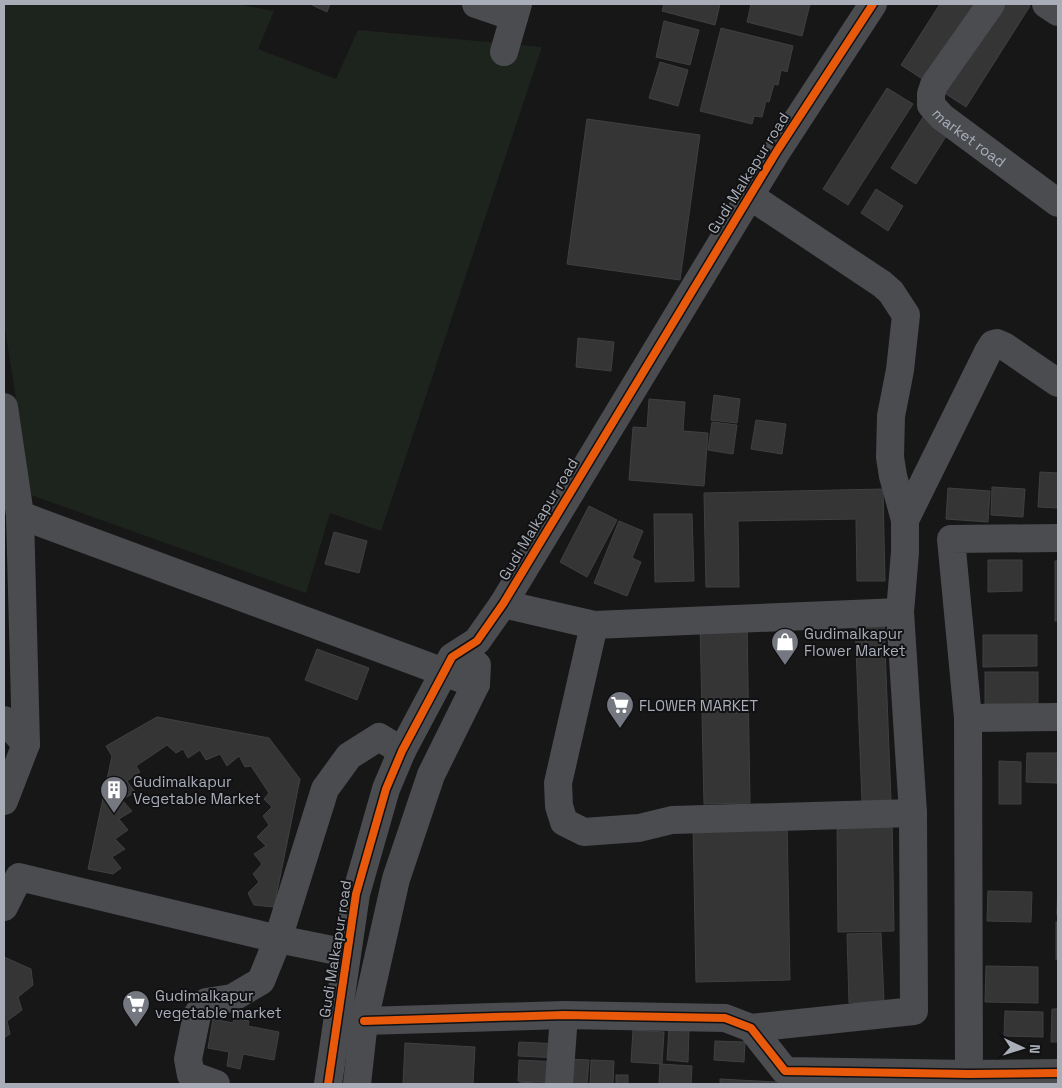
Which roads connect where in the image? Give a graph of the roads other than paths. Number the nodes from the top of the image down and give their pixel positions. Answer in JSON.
{"nodes":[{"id":1,"x":476,"y":4,"type":"edge"},
{"id":2,"x":873,"y":4,"type":"edge"},
{"id":3,"x":991,"y":4,"type":"edge"},
{"id":4,"x":1046,"y":4,"type":"edge"},
{"id":5,"x":516,"y":10,"type":"edge"},
{"id":6,"x":1058,"y":12,"type":"edge"},
{"id":7,"x":504,"y":52,"type":"dead end"},
{"id":8,"x":750,"y":196,"type":"junction"},
{"id":9,"x":1058,"y":203,"type":"edge"},
{"id":10,"x":1058,"y":383,"type":"edge"},
{"id":11,"x":4,"y":415,"type":"edge"},
{"id":12,"x":20,"y":515,"type":"junction"},
{"id":13,"x":905,"y":520,"type":"junction"},
{"id":14,"x":1058,"y":538,"type":"edge"},
{"id":15,"x":12,"y":557,"type":"edge"},
{"id":16,"x":503,"y":604,"type":"junction"},
{"id":17,"x":900,"y":612,"type":"junction"},
{"id":18,"x":594,"y":625,"type":"junction"},
{"id":19,"x":477,"y":641,"type":"junction"},
{"id":20,"x":443,"y":672,"type":"junction"},
{"id":21,"x":476,"y":684,"type":"junction"},
{"id":22,"x":1058,"y":717,"type":"edge"},
{"id":23,"x":968,"y":718,"type":"junction"},
{"id":24,"x":4,"y":720,"type":"edge"},
{"id":25,"x":26,"y":744,"type":"junction"},
{"id":26,"x":402,"y":751,"type":"junction"},
{"id":27,"x":4,"y":801,"type":"edge"},
{"id":28,"x":913,"y":813,"type":"junction"},
{"id":29,"x":4,"y":907,"type":"edge"},
{"id":30,"x":278,"y":939,"type":"junction"},
{"id":31,"x":347,"y":953,"type":"junction"},
{"id":32,"x":564,"y":1015,"type":"junction"},
{"id":33,"x":364,"y":1021,"type":"junction"},
{"id":34,"x":751,"y":1028,"type":"junction"},
{"id":35,"x":1058,"y":1073,"type":"edge"},
{"id":36,"x":784,"y":1077,"type":"edge"},
{"id":37,"x":969,"y":1079,"type":"edge"},
{"id":38,"x":216,"y":1084,"type":"edge"},
{"id":39,"x":328,"y":1084,"type":"edge"},
{"id":40,"x":357,"y":1084,"type":"edge"},
{"id":41,"x":559,"y":1084,"type":"edge"}],
"edges":[{"from":1,"to":5,"type":"street"},
{"from":2,"to":8,"type":"street","name":"Gudi Malkapur road"},
{"from":3,"to":9,"type":"street","name":"market road"},
{"from":4,"to":6,"type":"street"},
{"from":5,"to":7,"type":"street"},
{"from":8,"to":13,"type":"street"},
{"from":8,"to":16,"type":"street","name":"Gudi Malkapur road"},
{"from":10,"to":13,"type":"street"},
{"from":11,"to":12,"type":"street"},
{"from":12,"to":15,"type":"street"},
{"from":12,"to":20,"type":"street"},
{"from":13,"to":17,"type":"street"},
{"from":14,"to":23,"type":"street"},
{"from":15,"to":25,"type":"street"},
{"from":16,"to":18,"type":"street"},
{"from":16,"to":19,"type":"street","name":"Gudi Malkapur road"},
{"from":17,"to":18,"type":"street"},
{"from":17,"to":28,"type":"street"},
{"from":18,"to":28,"type":"street"},
{"from":19,"to":20,"type":"street","name":"Gudi Malkapur road"},
{"from":19,"to":21,"type":"street"},
{"from":20,"to":21,"type":"street"},
{"from":20,"to":26,"type":"street","name":"Gudi Malkapur road"},
{"from":21,"to":33,"type":"street"},
{"from":22,"to":23,"type":"street"},
{"from":23,"to":37,"type":"street"},
{"from":24,"to":25,"type":"street"},
{"from":25,"to":27,"type":"street"},
{"from":26,"to":30,"type":"street"},
{"from":26,"to":31,"type":"street","name":"Gudi Malkapur road"},
{"from":28,"to":34,"type":"street"},
{"from":29,"to":30,"type":"street"},
{"from":30,"to":31,"type":"street"},
{"from":30,"to":38,"type":"street"},
{"from":31,"to":39,"type":"street","name":"Gudi Malkapur road"},
{"from":32,"to":33,"type":"street"},
{"from":32,"to":34,"type":"street"},
{"from":32,"to":41,"type":"street"},
{"from":33,"to":40,"type":"street"},
{"from":34,"to":36,"type":"street"},
{"from":35,"to":37,"type":"street"},
{"from":36,"to":37,"type":"street"}]}
